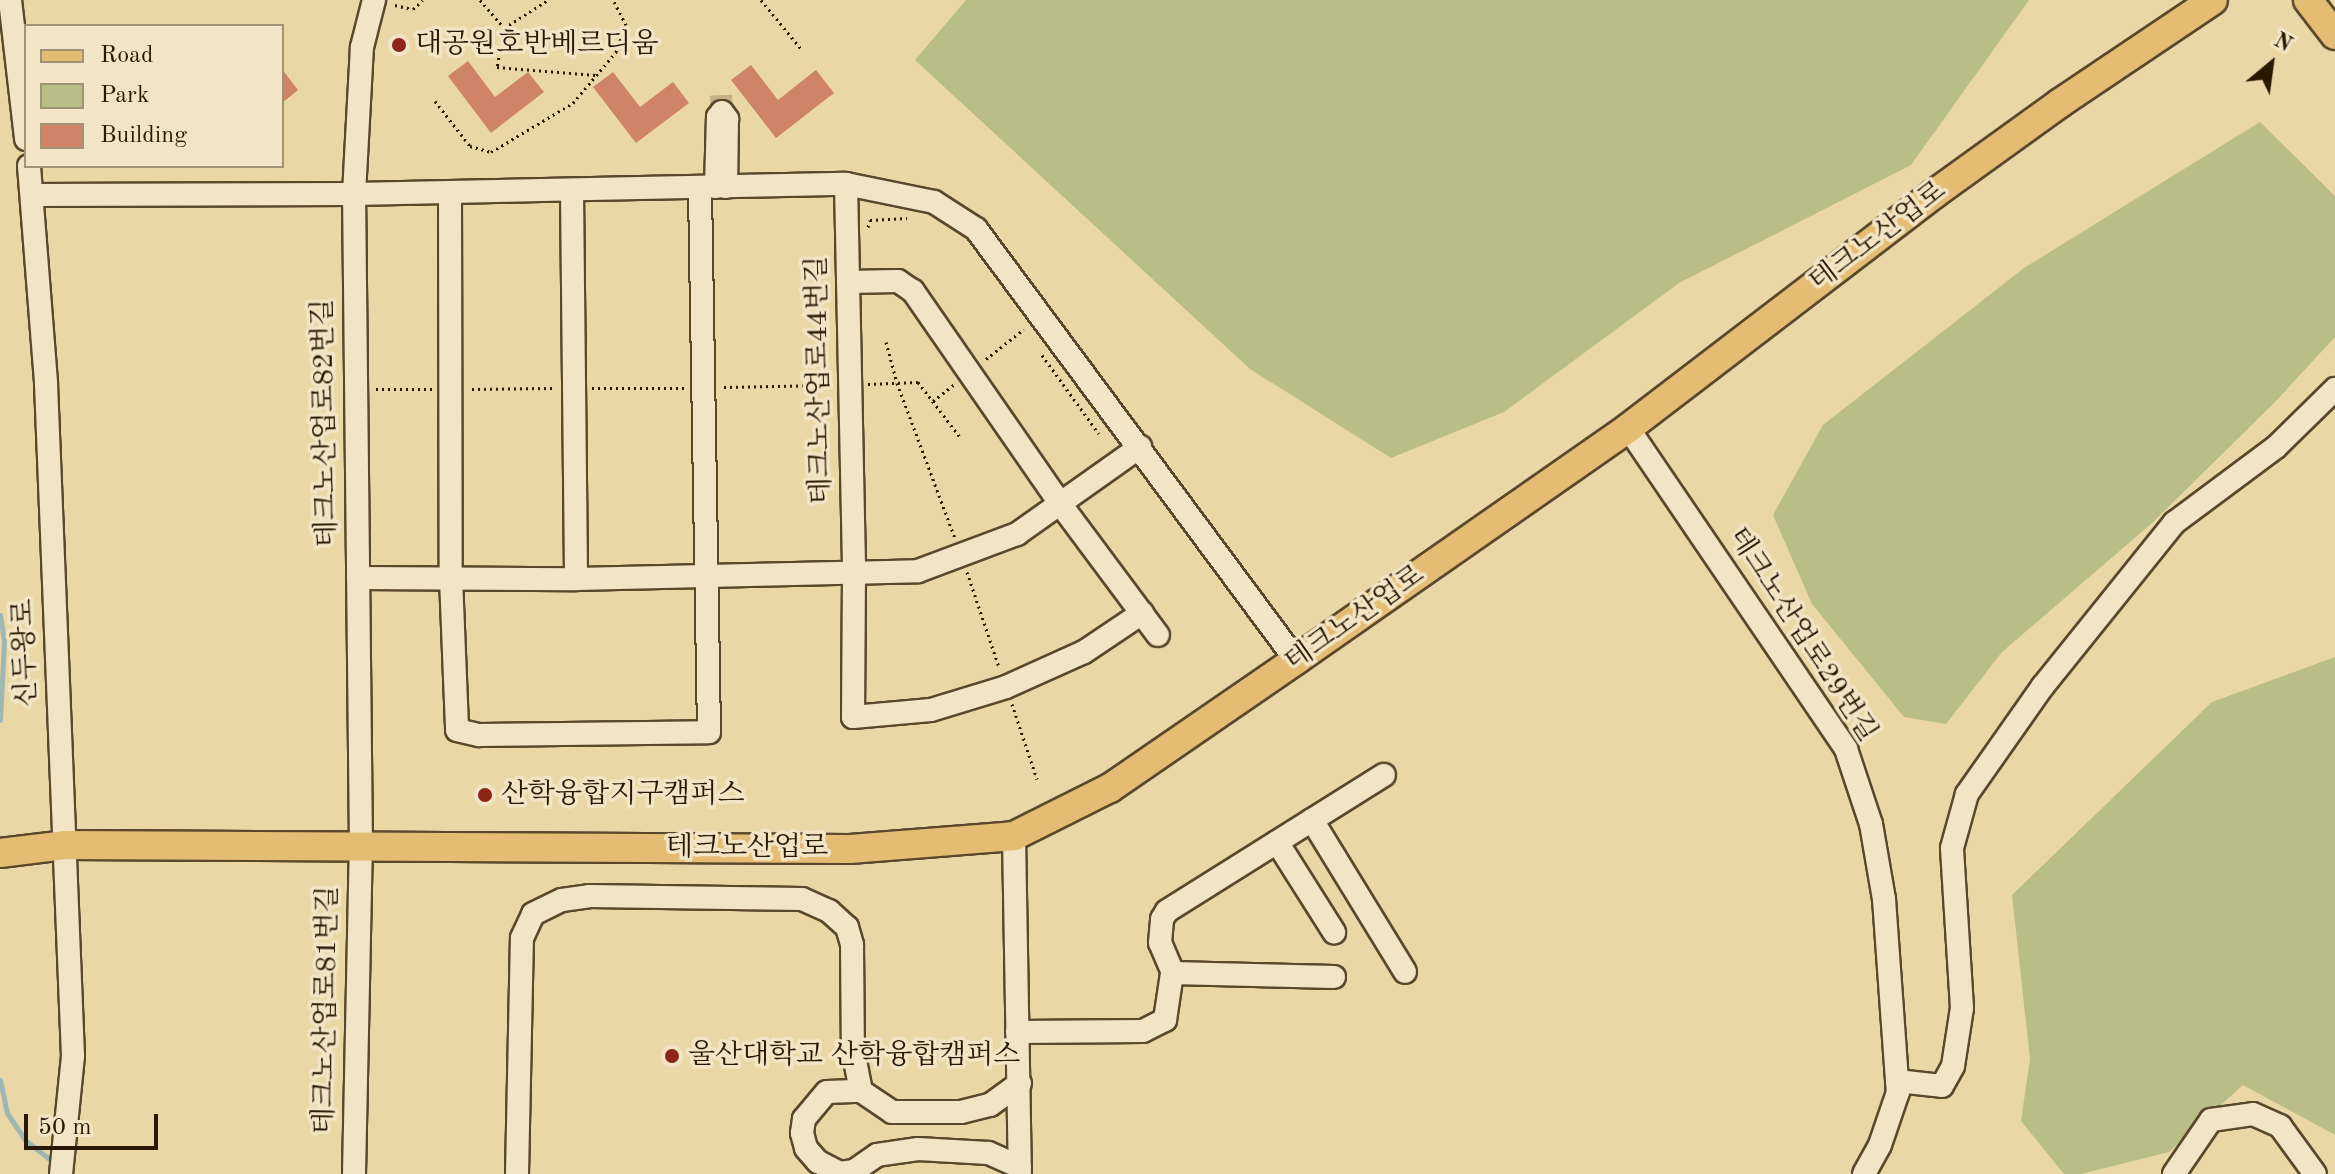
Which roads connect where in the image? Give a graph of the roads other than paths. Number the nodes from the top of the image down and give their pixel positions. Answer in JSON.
{"nodes":[{"id":1,"x":10,"y":0,"type":"edge"},
{"id":2,"x":374,"y":0,"type":"edge"},
{"id":3,"x":2213,"y":0,"type":"edge"},
{"id":4,"x":2308,"y":0,"type":"edge"},
{"id":5,"x":2335,"y":35,"type":"edge"},
{"id":6,"x":24,"y":122,"type":"edge"},
{"id":7,"x":29,"y":168,"type":"edge"},
{"id":8,"x":846,"y":184,"type":"junction"},
{"id":9,"x":714,"y":187,"type":"junction"},
{"id":10,"x":572,"y":191,"type":"junction"},
{"id":11,"x":450,"y":193,"type":"junction"},
{"id":12,"x":354,"y":194,"type":"junction"},
{"id":13,"x":32,"y":195,"type":"junction"},
{"id":14,"x":848,"y":282,"type":"junction"},
{"id":15,"x":2335,"y":389,"type":"edge"},
{"id":16,"x":1628,"y":428,"type":"junction"},
{"id":17,"x":1140,"y":447,"type":"junction"},
{"id":18,"x":1061,"y":505,"type":"junction"},
{"id":19,"x":854,"y":575,"type":"junction"},
{"id":20,"x":704,"y":576,"type":"junction"},
{"id":21,"x":358,"y":578,"type":"junction"},
{"id":22,"x":451,"y":578,"type":"junction"},
{"id":23,"x":576,"y":579,"type":"junction"},
{"id":24,"x":1142,"y":613,"type":"junction"},
{"id":25,"x":1158,"y":635,"type":"dead end"},
{"id":26,"x":1296,"y":660,"type":"junction"},
{"id":27,"x":1384,"y":775,"type":"dead end"},
{"id":28,"x":1312,"y":820,"type":"junction"},
{"id":29,"x":1014,"y":836,"type":"junction"},
{"id":30,"x":1277,"y":842,"type":"junction"},
{"id":31,"x":65,"y":845,"type":"junction"},
{"id":32,"x":361,"y":847,"type":"junction"},
{"id":33,"x":0,"y":853,"type":"edge"},
{"id":34,"x":1334,"y":932,"type":"dead end"},
{"id":35,"x":1405,"y":972,"type":"dead end"},
{"id":36,"x":1173,"y":973,"type":"junction"},
{"id":37,"x":1334,"y":977,"type":"dead end"},
{"id":38,"x":1017,"y":1032,"type":"junction"},
{"id":39,"x":853,"y":1050,"type":"junction"},
{"id":40,"x":1897,"y":1081,"type":"junction"},
{"id":41,"x":1020,"y":1083,"type":"junction"},
{"id":42,"x":861,"y":1091,"type":"junction"},
{"id":43,"x":827,"y":1092,"type":"junction"},
{"id":44,"x":806,"y":1148,"type":"junction"},
{"id":45,"x":1020,"y":1170,"type":"edge"},
{"id":46,"x":847,"y":1173,"type":"edge"},
{"id":47,"x":61,"y":1174,"type":"edge"},
{"id":48,"x":354,"y":1174,"type":"edge"},
{"id":49,"x":517,"y":1174,"type":"edge"},
{"id":50,"x":811,"y":1174,"type":"edge"},
{"id":51,"x":1864,"y":1174,"type":"edge"},
{"id":52,"x":2174,"y":1174,"type":"edge"},
{"id":53,"x":2315,"y":1174,"type":"edge"}],
"edges":[{"from":1,"to":6,"type":"street"},
{"from":2,"to":12,"type":"street","name":"테크노산업로82번길"},
{"from":3,"to":16,"type":"main road","name":"테크노산업로"},
{"from":4,"to":5,"type":"main road"},
{"from":7,"to":13,"type":"street","name":"신두왕로"},
{"from":8,"to":9,"type":"street"},
{"from":8,"to":14,"type":"street","name":"테크노산업로44번길"},
{"from":8,"to":17,"type":"street"},
{"from":9,"to":10,"type":"street"},
{"from":9,"to":20,"type":"street"},
{"from":10,"to":11,"type":"street"},
{"from":10,"to":23,"type":"street"},
{"from":11,"to":12,"type":"street"},
{"from":11,"to":22,"type":"street"},
{"from":12,"to":13,"type":"street"},
{"from":12,"to":21,"type":"street","name":"테크노산업로82번길"},
{"from":13,"to":31,"type":"street","name":"신두왕로"},
{"from":14,"to":18,"type":"street"},
{"from":14,"to":19,"type":"street","name":"테크노산업로44번길"},
{"from":15,"to":40,"type":"street"},
{"from":16,"to":26,"type":"main road","name":"테크노산업로"},
{"from":16,"to":40,"type":"street","name":"테크노산업로29번길"},
{"from":17,"to":18,"type":"street"},
{"from":17,"to":26,"type":"street"},
{"from":18,"to":19,"type":"street"},
{"from":18,"to":24,"type":"street"},
{"from":19,"to":20,"type":"street"},
{"from":19,"to":24,"type":"street","name":"테크노산업로44번길"},
{"from":20,"to":22,"type":"street"},
{"from":20,"to":23,"type":"street"},
{"from":21,"to":22,"type":"street"},
{"from":21,"to":32,"type":"street","name":"테크노산업로82번길"},
{"from":22,"to":23,"type":"street"},
{"from":24,"to":25,"type":"street"},
{"from":26,"to":29,"type":"main road","name":"테크노산업로"},
{"from":27,"to":28,"type":"street"},
{"from":28,"to":30,"type":"street"},
{"from":28,"to":35,"type":"street"},
{"from":29,"to":32,"type":"main road","name":"테크노산업로"},
{"from":29,"to":38,"type":"street"},
{"from":30,"to":34,"type":"street"},
{"from":30,"to":36,"type":"street"},
{"from":31,"to":32,"type":"main road","name":"테크노산업로"},
{"from":31,"to":33,"type":"main road","name":"테크노산업로"},
{"from":31,"to":47,"type":"street","name":"신두왕로"},
{"from":32,"to":48,"type":"street","name":"테크노산업로81번길"},
{"from":36,"to":37,"type":"street"},
{"from":36,"to":38,"type":"street"},
{"from":38,"to":41,"type":"street"},
{"from":39,"to":42,"type":"street"},
{"from":39,"to":43,"type":"street"},
{"from":39,"to":49,"type":"street"},
{"from":40,"to":51,"type":"street","name":"테크노산업로29번길"},
{"from":41,"to":42,"type":"street"},
{"from":41,"to":45,"type":"street"},
{"from":42,"to":43,"type":"street"},
{"from":43,"to":44,"type":"street"},
{"from":44,"to":46,"type":"street"},
{"from":44,"to":50,"type":"street"},
{"from":45,"to":46,"type":"street"},
{"from":52,"to":53,"type":"street"}]}
